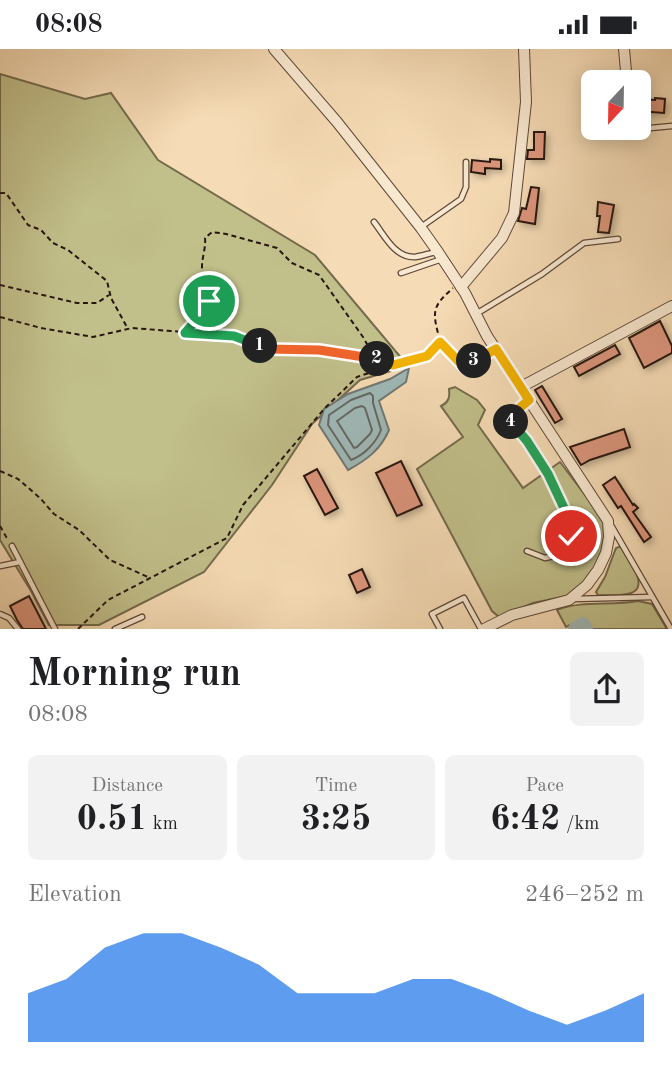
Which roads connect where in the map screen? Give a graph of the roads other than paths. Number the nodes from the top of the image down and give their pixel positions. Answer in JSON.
{"nodes":[{"id":1,"x":274,"y":49,"type":"edge"},
{"id":2,"x":524,"y":49,"type":"edge"},
{"id":3,"x":624,"y":49,"type":"edge"},
{"id":4,"x":626,"y":70,"type":"edge"},
{"id":5,"x":672,"y":126,"type":"edge"},
{"id":6,"x":651,"y":128,"type":"edge"},
{"id":7,"x":466,"y":162,"type":"dead end"},
{"id":8,"x":374,"y":222,"type":"dead end"},
{"id":9,"x":421,"y":228,"type":"junction"},
{"id":10,"x":618,"y":239,"type":"dead end"},
{"id":11,"x":440,"y":255,"type":"junction"},
{"id":12,"x":401,"y":274,"type":"dead end"},
{"id":13,"x":460,"y":285,"type":"junction"},
{"id":14,"x":672,"y":306,"type":"edge"},
{"id":15,"x":476,"y":314,"type":"junction"},
{"id":16,"x":521,"y":387,"type":"junction"},
{"id":17,"x":529,"y":400,"type":"junction"},
{"id":18,"x":608,"y":521,"type":"junction"},
{"id":19,"x":12,"y":546,"type":"road end"},
{"id":20,"x":527,"y":551,"type":"dead end"},
{"id":21,"x":20,"y":562,"type":"junction"},
{"id":22,"x":0,"y":566,"type":"edge"},
{"id":23,"x":652,"y":597,"type":"junction"},
{"id":24,"x":569,"y":600,"type":"junction"},
{"id":25,"x":0,"y":614,"type":"edge"},
{"id":26,"x":142,"y":617,"type":"dead end"},
{"id":27,"x":18,"y":629,"type":"edge"},
{"id":28,"x":55,"y":629,"type":"edge"},
{"id":29,"x":115,"y":629,"type":"edge"},
{"id":30,"x":440,"y":629,"type":"edge"},
{"id":31,"x":483,"y":629,"type":"edge"},
{"id":32,"x":671,"y":629,"type":"edge"}],
"edges":[{"from":1,"to":9,"type":"street"},
{"from":2,"to":13,"type":"street"},
{"from":3,"to":4,"type":"street"},
{"from":5,"to":6,"type":"lane"},
{"from":7,"to":9,"type":"lane"},
{"from":8,"to":11,"type":"lane"},
{"from":9,"to":11,"type":"street"},
{"from":10,"to":15,"type":"lane"},
{"from":11,"to":12,"type":"lane"},
{"from":11,"to":13,"type":"street"},
{"from":13,"to":15,"type":"street"},
{"from":14,"to":16,"type":"street"},
{"from":15,"to":16,"type":"street"},
{"from":16,"to":17,"type":"street"},
{"from":17,"to":18,"type":"street"},
{"from":17,"to":20,"type":"lane"},
{"from":18,"to":23,"type":"lane"},
{"from":18,"to":24,"type":"street"},
{"from":19,"to":21,"type":"lane"},
{"from":21,"to":22,"type":"lane"},
{"from":21,"to":28,"type":"lane"},
{"from":23,"to":24,"type":"lane"},
{"from":23,"to":32,"type":"lane"},
{"from":24,"to":31,"type":"street"},
{"from":25,"to":27,"type":"lane"},
{"from":26,"to":29,"type":"lane"},
{"from":30,"to":31,"type":"lane"}]}
